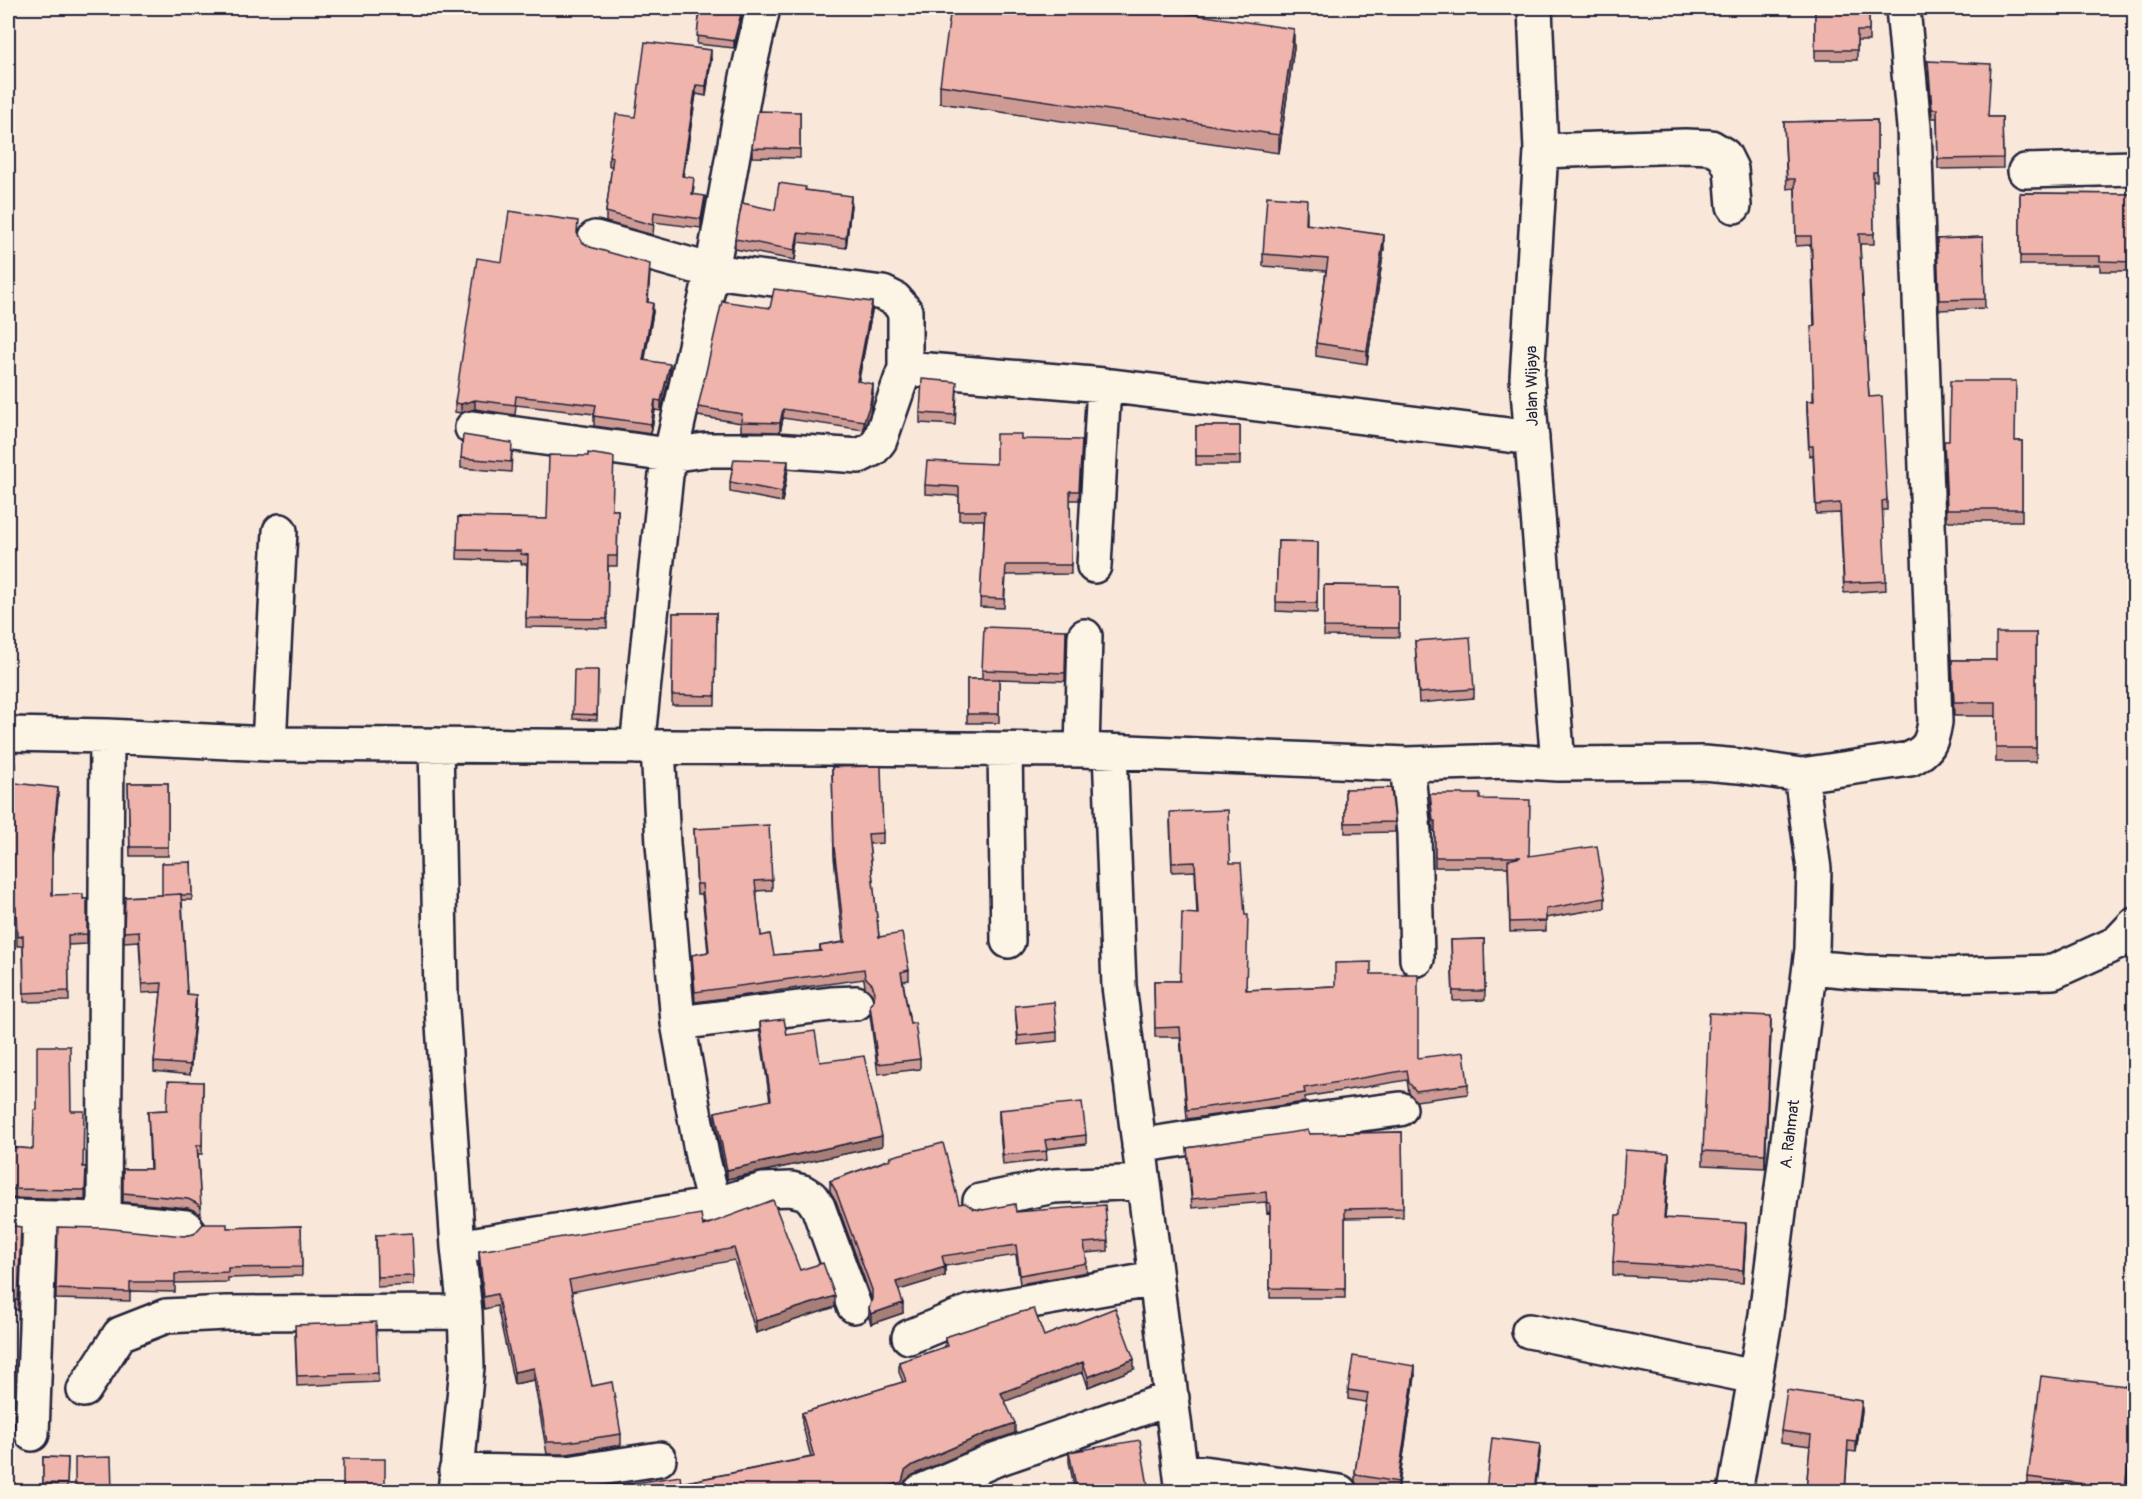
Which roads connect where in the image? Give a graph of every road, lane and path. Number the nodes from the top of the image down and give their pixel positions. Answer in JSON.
{"nodes":[{"id":1,"x":764,"y":8,"type":"edge"},
{"id":2,"x":1535,"y":8,"type":"edge"},
{"id":3,"x":1903,"y":8,"type":"edge"},
{"id":4,"x":1540,"y":152,"type":"junction"},
{"id":5,"x":2134,"y":168,"type":"edge"},
{"id":6,"x":2025,"y":171,"type":"dead end"},
{"id":7,"x":1734,"y":206,"type":"dead end"},
{"id":8,"x":595,"y":238,"type":"dead end"},
{"id":9,"x":712,"y":271,"type":"junction"},
{"id":10,"x":904,"y":368,"type":"junction"},
{"id":11,"x":1104,"y":385,"type":"junction"},
{"id":12,"x":472,"y":428,"type":"dead end"},
{"id":13,"x":1532,"y":438,"type":"junction"},
{"id":14,"x":669,"y":455,"type":"junction"},
{"id":15,"x":280,"y":531,"type":"dead end"},
{"id":16,"x":1094,"y":566,"type":"dead end"},
{"id":17,"x":1085,"y":636,"type":"dead end"},
{"id":18,"x":8,"y":734,"type":"edge"},
{"id":19,"x":107,"y":736,"type":"junction"},
{"id":20,"x":269,"y":744,"type":"junction"},
{"id":21,"x":436,"y":745,"type":"junction"},
{"id":22,"x":647,"y":747,"type":"junction"},
{"id":23,"x":1005,"y":750,"type":"junction"},
{"id":24,"x":1096,"y":751,"type":"junction"},
{"id":25,"x":1407,"y":764,"type":"junction"},
{"id":26,"x":1558,"y":764,"type":"junction"},
{"id":27,"x":1802,"y":775,"type":"junction"},
{"id":28,"x":2134,"y":925,"type":"edge"},
{"id":29,"x":1008,"y":942,"type":"dead end"},
{"id":30,"x":1417,"y":959,"type":"dead end"},
{"id":31,"x":1810,"y":967,"type":"junction"},
{"id":32,"x":856,"y":1003,"type":"dead end"},
{"id":33,"x":678,"y":1023,"type":"junction"},
{"id":34,"x":1400,"y":1109,"type":"dead end"},
{"id":35,"x":1139,"y":1146,"type":"junction"},
{"id":36,"x":1144,"y":1182,"type":"junction"},
{"id":37,"x":980,"y":1201,"type":"dead end"},
{"id":38,"x":714,"y":1205,"type":"junction"},
{"id":39,"x":8,"y":1217,"type":"edge"},
{"id":40,"x":40,"y":1219,"type":"junction"},
{"id":41,"x":104,"y":1219,"type":"junction"},
{"id":42,"x":186,"y":1227,"type":"dead end"},
{"id":43,"x":458,"y":1247,"type":"junction"},
{"id":44,"x":1155,"y":1279,"type":"junction"},
{"id":45,"x":854,"y":1306,"type":"dead end"},
{"id":46,"x":465,"y":1312,"type":"junction"},
{"id":47,"x":1529,"y":1331,"type":"dead end"},
{"id":48,"x":909,"y":1337,"type":"dead end"},
{"id":49,"x":1755,"y":1377,"type":"junction"},
{"id":50,"x":84,"y":1390,"type":"dead end"},
{"id":51,"x":1172,"y":1398,"type":"junction"},
{"id":52,"x":32,"y":1434,"type":"dead end"},
{"id":53,"x":659,"y":1459,"type":"dead end"},
{"id":54,"x":455,"y":1481,"type":"edge"},
{"id":55,"x":1182,"y":1481,"type":"edge"},
{"id":56,"x":920,"y":1491,"type":"edge"},
{"id":57,"x":1340,"y":1491,"type":"edge"},
{"id":58,"x":1735,"y":1491,"type":"edge"}],
"edges":[{"from":1,"to":9,"type":"street"},
{"from":2,"to":4,"type":"street","name":"Jalan Wijaya"},
{"from":3,"to":27,"type":"street"},
{"from":4,"to":7,"type":"street"},
{"from":4,"to":13,"type":"street","name":"Jalan Wijaya"},
{"from":5,"to":6,"type":"street"},
{"from":8,"to":9,"type":"street"},
{"from":9,"to":10,"type":"street"},
{"from":9,"to":14,"type":"street"},
{"from":10,"to":11,"type":"street"},
{"from":10,"to":14,"type":"street"},
{"from":11,"to":13,"type":"street"},
{"from":11,"to":16,"type":"street"},
{"from":12,"to":14,"type":"street"},
{"from":13,"to":26,"type":"street","name":"Jalan Wijaya"},
{"from":14,"to":22,"type":"street"},
{"from":15,"to":20,"type":"street"},
{"from":17,"to":24,"type":"street"},
{"from":18,"to":19,"type":"street"},
{"from":19,"to":20,"type":"street"},
{"from":19,"to":41,"type":"street"},
{"from":20,"to":21,"type":"street"},
{"from":21,"to":22,"type":"street"},
{"from":21,"to":43,"type":"street"},
{"from":22,"to":23,"type":"street"},
{"from":22,"to":33,"type":"street"},
{"from":23,"to":24,"type":"street"},
{"from":23,"to":29,"type":"street"},
{"from":24,"to":25,"type":"street"},
{"from":24,"to":35,"type":"street"},
{"from":25,"to":26,"type":"street"},
{"from":25,"to":30,"type":"street"},
{"from":26,"to":27,"type":"street"},
{"from":27,"to":31,"type":"street","name":"A. Rahmat"},
{"from":28,"to":31,"type":"street"},
{"from":31,"to":49,"type":"street","name":"A. Rahmat"},
{"from":32,"to":33,"type":"street"},
{"from":33,"to":38,"type":"street"},
{"from":34,"to":35,"type":"street"},
{"from":35,"to":36,"type":"street"},
{"from":36,"to":37,"type":"street"},
{"from":36,"to":44,"type":"street"},
{"from":38,"to":43,"type":"street"},
{"from":38,"to":45,"type":"street"},
{"from":39,"to":40,"type":"street"},
{"from":40,"to":41,"type":"street"},
{"from":40,"to":52,"type":"street"},
{"from":41,"to":42,"type":"street"},
{"from":43,"to":46,"type":"street"},
{"from":44,"to":48,"type":"street"},
{"from":44,"to":51,"type":"street"},
{"from":46,"to":50,"type":"street"},
{"from":46,"to":54,"type":"street"},
{"from":47,"to":49,"type":"street"},
{"from":49,"to":58,"type":"street","name":"A. Rahmat"},
{"from":51,"to":55,"type":"street"},
{"from":51,"to":56,"type":"street"},
{"from":53,"to":54,"type":"street"},
{"from":55,"to":57,"type":"street"}]}
